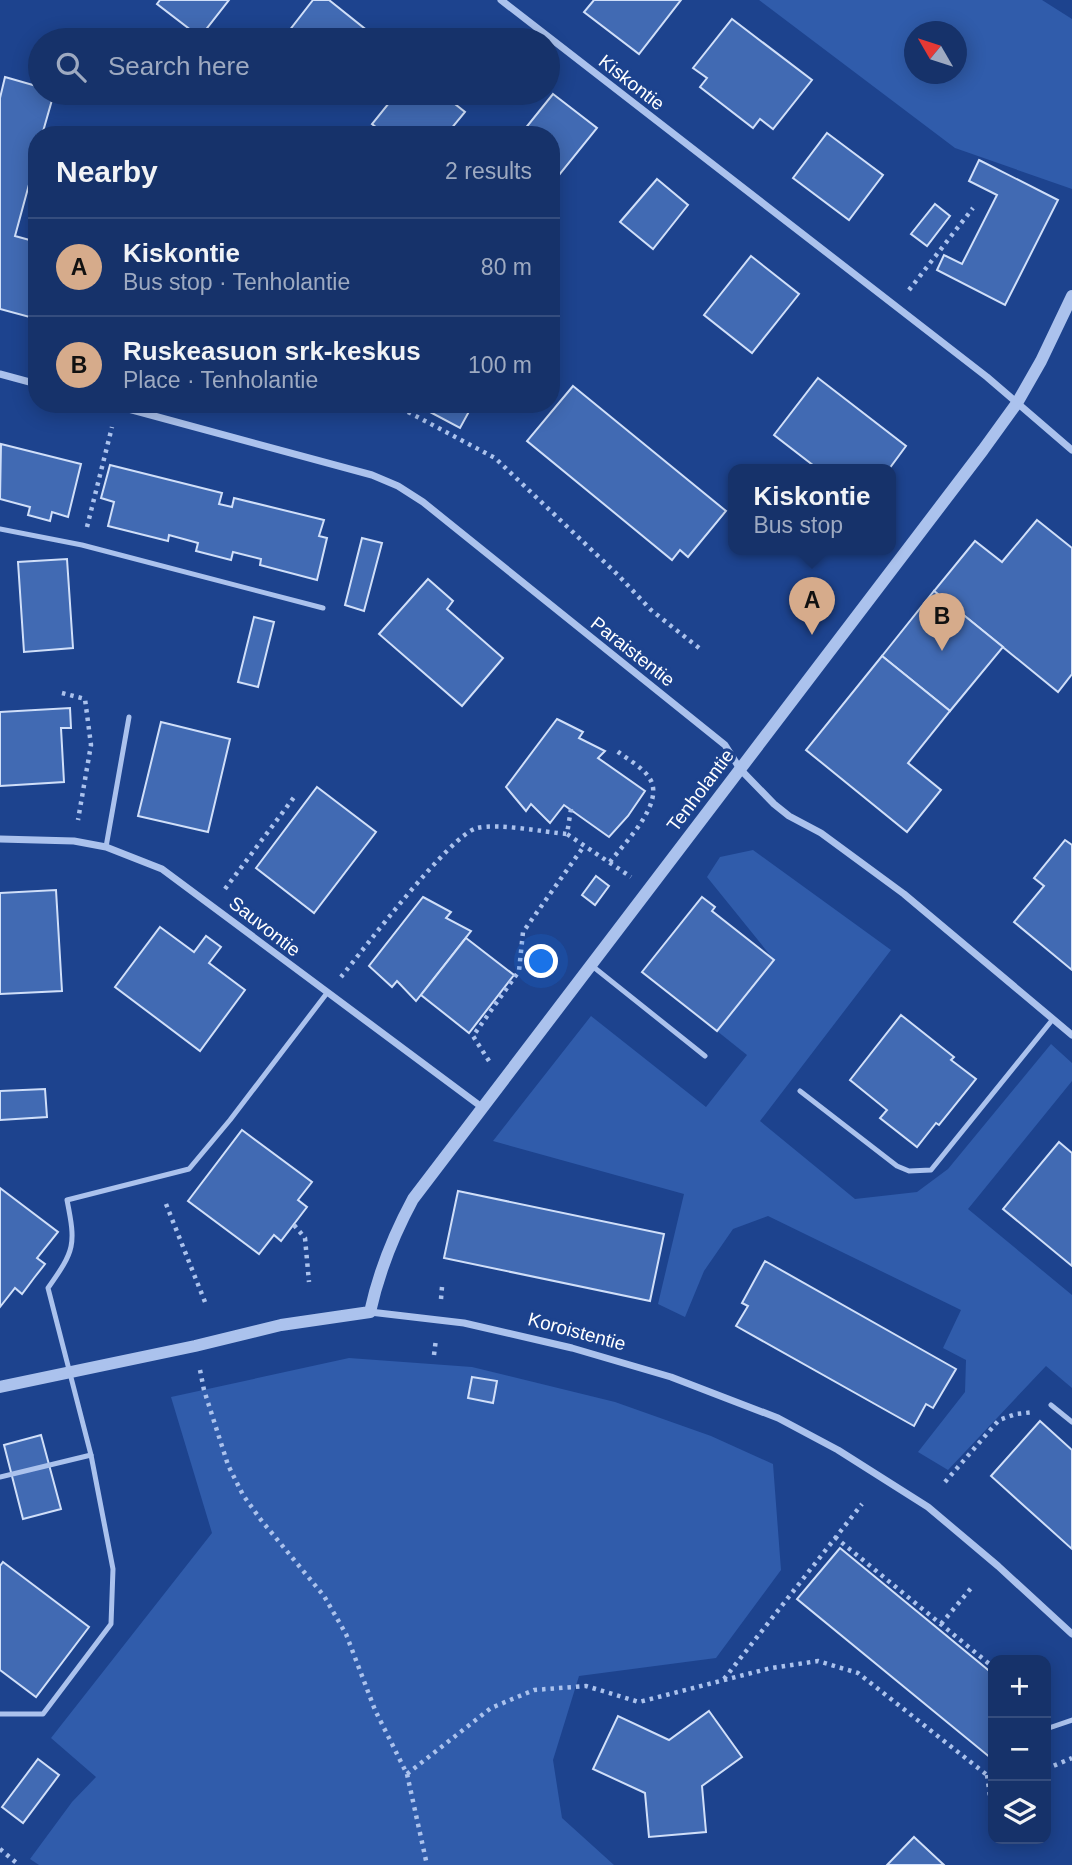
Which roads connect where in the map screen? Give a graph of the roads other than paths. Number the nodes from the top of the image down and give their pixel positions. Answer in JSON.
{"nodes":[{"id":1,"x":501,"y":0,"type":"edge"},
{"id":2,"x":537,"y":28,"type":"edge"},
{"id":3,"x":560,"y":46,"type":"edge"},
{"id":4,"x":1072,"y":296,"type":"edge"},
{"id":5,"x":0,"y":374,"type":"edge"},
{"id":6,"x":28,"y":382,"type":"edge"},
{"id":7,"x":1017,"y":403,"type":"junction"},
{"id":8,"x":143,"y":413,"type":"edge"},
{"id":9,"x":1072,"y":450,"type":"edge"},
{"id":10,"x":0,"y":529,"type":"edge"},
{"id":11,"x":323,"y":608,"type":"dead end"},
{"id":12,"x":129,"y":717,"type":"dead end"},
{"id":13,"x":740,"y":769,"type":"junction"},
{"id":14,"x":0,"y":839,"type":"edge"},
{"id":15,"x":106,"y":847,"type":"junction"},
{"id":16,"x":591,"y":965,"type":"junction"},
{"id":17,"x":327,"y":993,"type":"junction"},
{"id":18,"x":1053,"y":1019,"type":"junction"},
{"id":19,"x":1072,"y":1035,"type":"edge"},
{"id":20,"x":705,"y":1056,"type":"dead end"},
{"id":21,"x":800,"y":1091,"type":"dead end"},
{"id":22,"x":483,"y":1108,"type":"junction"},
{"id":23,"x":370,"y":1312,"type":"junction"},
{"id":24,"x":70,"y":1372,"type":"junction"},
{"id":25,"x":0,"y":1387,"type":"edge"},
{"id":26,"x":1051,"y":1405,"type":"road end"},
{"id":27,"x":1072,"y":1422,"type":"edge"},
{"id":28,"x":91,"y":1455,"type":"junction"},
{"id":29,"x":0,"y":1477,"type":"edge"},
{"id":30,"x":1072,"y":1634,"type":"edge"},
{"id":31,"x":0,"y":1714,"type":"edge"},
{"id":32,"x":1072,"y":1720,"type":"edge"},
{"id":33,"x":1051,"y":1727,"type":"edge"}],
"edges":[{"from":1,"to":2,"type":"street","name":"Kiskontie"},
{"from":3,"to":7,"type":"street","name":"Kiskontie"},
{"from":4,"to":7,"type":"street","name":"Tenholantie"},
{"from":5,"to":6,"type":"street"},
{"from":7,"to":9,"type":"street","name":"Kiskontie"},
{"from":7,"to":13,"type":"street","name":"Tenholantie"},
{"from":8,"to":13,"type":"street","name":"Paraistentie"},
{"from":10,"to":11,"type":"lane"},
{"from":12,"to":15,"type":"lane"},
{"from":13,"to":16,"type":"street","name":"Tenholantie"},
{"from":13,"to":18,"type":"street","name":"Paraistentie"},
{"from":14,"to":15,"type":"street","name":"Sauvontie"},
{"from":15,"to":17,"type":"street","name":"Sauvontie"},
{"from":16,"to":20,"type":"lane"},
{"from":16,"to":22,"type":"street","name":"Tenholantie"},
{"from":17,"to":22,"type":"street","name":"Sauvontie"},
{"from":17,"to":24,"type":"lane"},
{"from":18,"to":19,"type":"street","name":"Paraistentie"},
{"from":18,"to":21,"type":"lane"},
{"from":22,"to":23,"type":"street","name":"Tenholantie"},
{"from":23,"to":24,"type":"street","name":"Koroistentie"},
{"from":23,"to":30,"type":"street","name":"Koroistentie"},
{"from":24,"to":25,"type":"street","name":"Koroistentie"},
{"from":24,"to":28,"type":"lane"},
{"from":26,"to":27,"type":"lane"},
{"from":28,"to":29,"type":"lane"},
{"from":28,"to":31,"type":"lane"},
{"from":32,"to":33,"type":"lane"}]}
